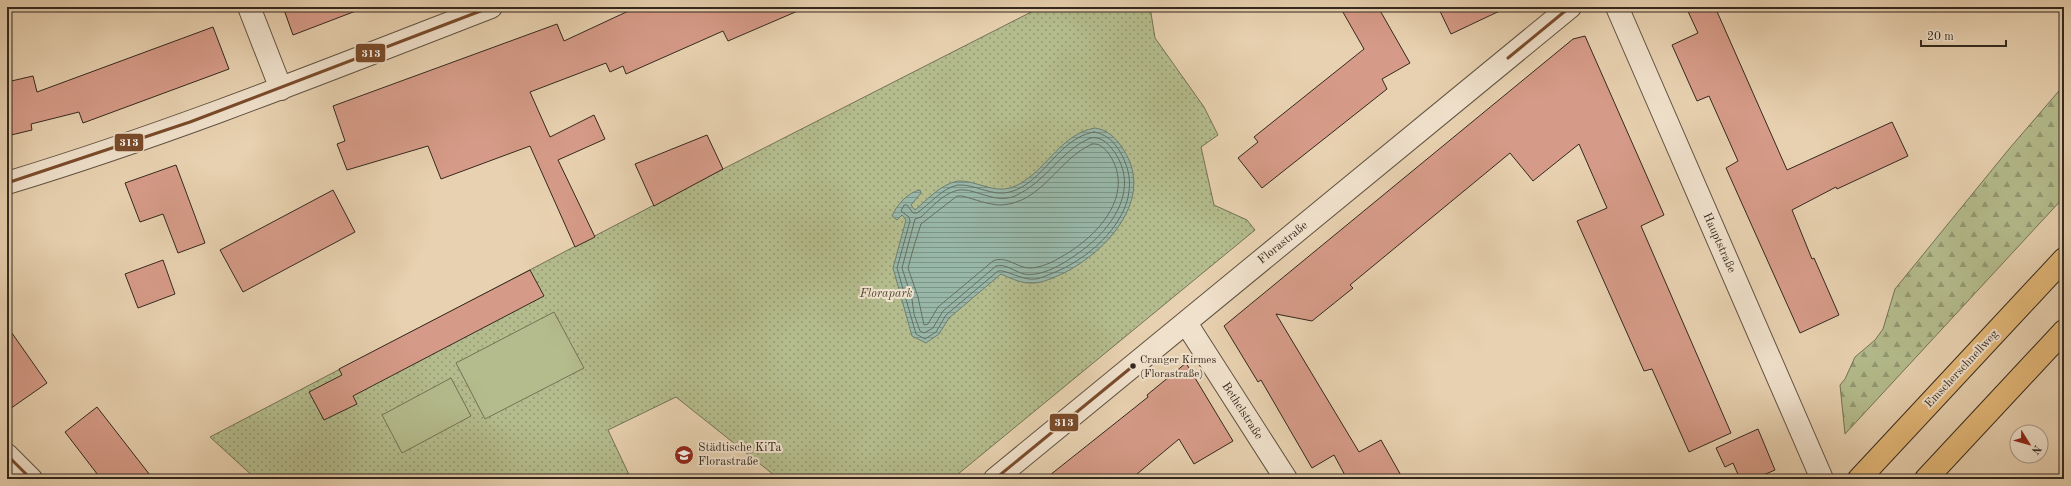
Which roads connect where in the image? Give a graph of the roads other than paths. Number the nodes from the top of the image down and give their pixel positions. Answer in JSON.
{"nodes":[{"id":1,"x":249,"y":7,"type":"edge"},
{"id":2,"x":491,"y":7,"type":"edge"},
{"id":3,"x":1570,"y":7,"type":"edge"},
{"id":4,"x":1617,"y":7,"type":"edge"},
{"id":5,"x":281,"y":89,"type":"junction"},
{"id":6,"x":7,"y":183,"type":"edge"},
{"id":7,"x":2064,"y":259,"type":"edge"},
{"id":8,"x":1186,"y":323,"type":"junction"},
{"id":9,"x":2064,"y":331,"type":"edge"},
{"id":10,"x":7,"y":455,"type":"edge"},
{"id":11,"x":1861,"y":477,"type":"edge"},
{"id":12,"x":31,"y":479,"type":"edge"},
{"id":13,"x":995,"y":479,"type":"edge"},
{"id":14,"x":1286,"y":479,"type":"edge"},
{"id":15,"x":1822,"y":479,"type":"edge"},
{"id":16,"x":1926,"y":479,"type":"edge"}],
"edges":[{"from":1,"to":5,"type":"street"},
{"from":2,"to":5,"type":"street"},
{"from":3,"to":8,"type":"street","name":"Florastraße"},
{"from":4,"to":15,"type":"street","name":"Hauptstraße"},
{"from":5,"to":6,"type":"street"},
{"from":7,"to":11,"type":"highway","name":"Emscherschnellweg"},
{"from":8,"to":13,"type":"street","name":"Florastraße"},
{"from":8,"to":14,"type":"street","name":"Bethelstraße"},
{"from":9,"to":16,"type":"highway"},
{"from":10,"to":12,"type":"street"}]}
